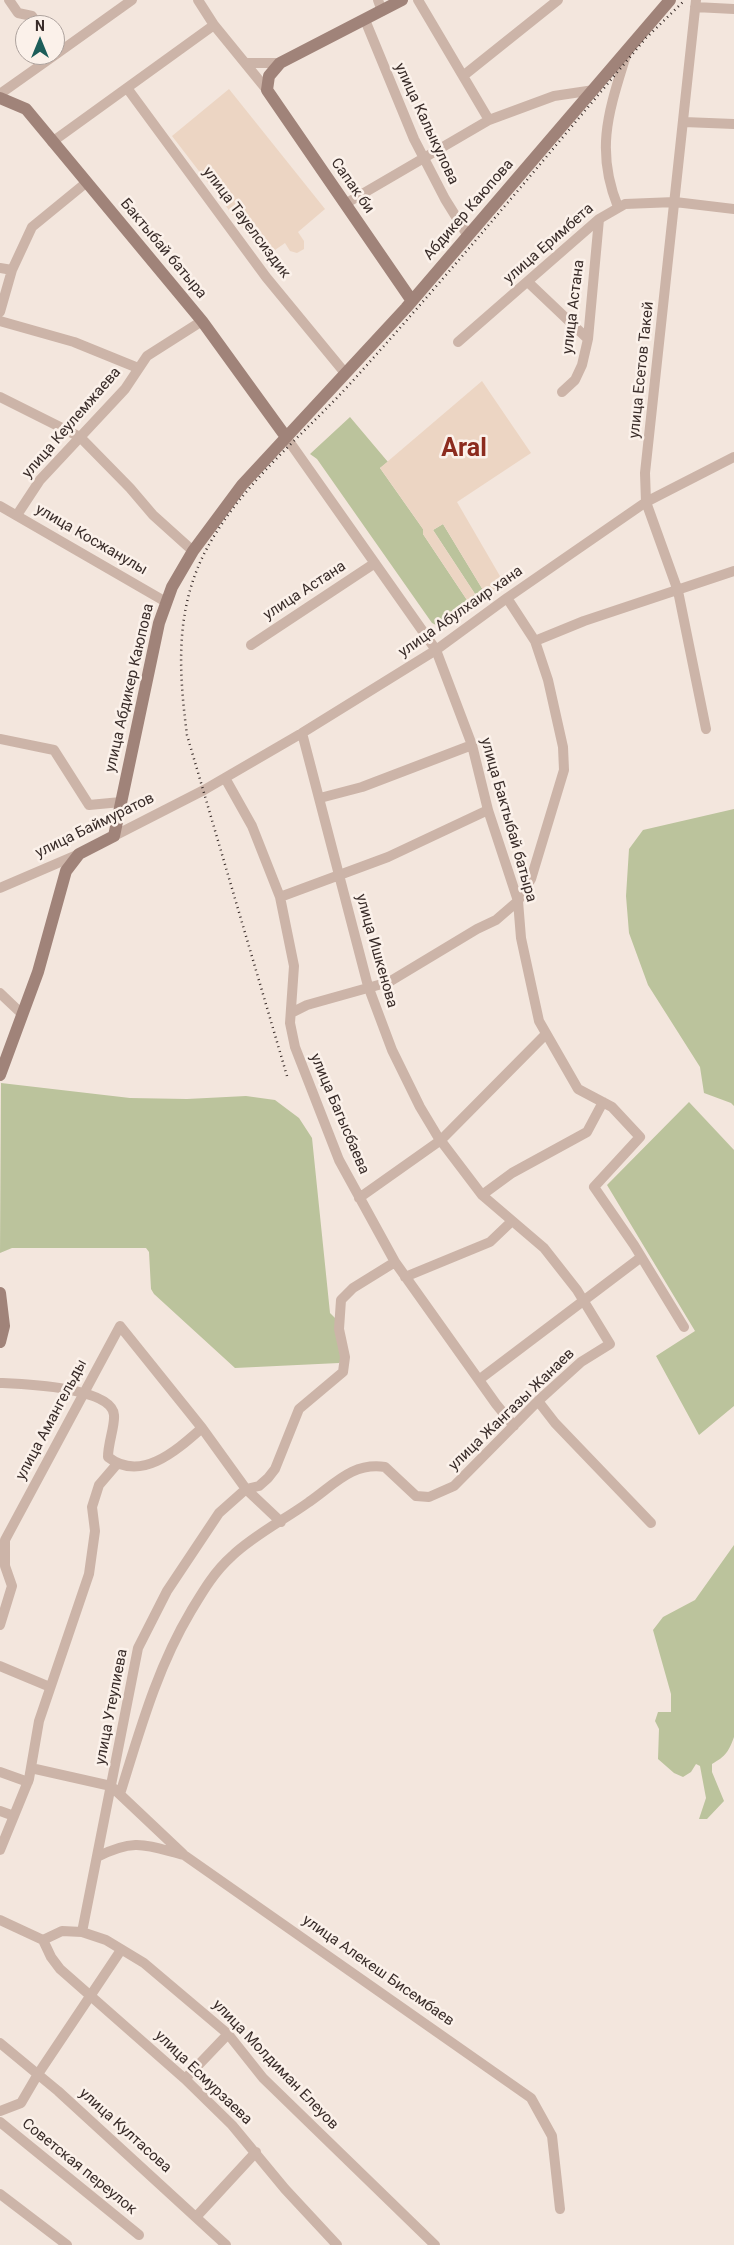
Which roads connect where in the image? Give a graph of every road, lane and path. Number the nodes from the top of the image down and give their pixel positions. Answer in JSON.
{"nodes":[{"id":1,"x":9,"y":0,"type":"edge"},
{"id":2,"x":132,"y":0,"type":"edge"},
{"id":3,"x":198,"y":0,"type":"edge"},
{"id":4,"x":402,"y":0,"type":"edge"},
{"id":5,"x":418,"y":0,"type":"edge"},
{"id":6,"x":558,"y":0,"type":"edge"},
{"id":7,"x":670,"y":0,"type":"edge"},
{"id":8,"x":696,"y":4,"type":"edge"},
{"id":9,"x":380,"y":6,"type":"edge"},
{"id":10,"x":734,"y":9,"type":"edge"},
{"id":11,"x":27,"y":15,"type":"edge"},
{"id":12,"x":365,"y":20,"type":"junction"},
{"id":13,"x":214,"y":25,"type":"junction"},
{"id":14,"x":65,"y":47,"type":"edge"},
{"id":15,"x":627,"y":51,"type":"junction"},
{"id":16,"x":246,"y":63,"type":"junction"},
{"id":17,"x":280,"y":63,"type":"junction"},
{"id":18,"x":40,"y":65,"type":"edge"},
{"id":19,"x":463,"y":76,"type":"junction"},
{"id":20,"x":127,"y":88,"type":"junction"},
{"id":21,"x":267,"y":90,"type":"junction"},
{"id":22,"x":594,"y":90,"type":"junction"},
{"id":23,"x":0,"y":94,"type":"edge"},
{"id":24,"x":0,"y":98,"type":"edge"},
{"id":25,"x":488,"y":120,"type":"junction"},
{"id":26,"x":684,"y":122,"type":"junction"},
{"id":27,"x":734,"y":124,"type":"edge"},
{"id":28,"x":52,"y":142,"type":"junction"},
{"id":29,"x":424,"y":159,"type":"junction"},
{"id":30,"x":86,"y":182,"type":"junction"},
{"id":31,"x":676,"y":202,"type":"junction"},
{"id":32,"x":345,"y":204,"type":"junction"},
{"id":33,"x":618,"y":207,"type":"junction"},
{"id":34,"x":734,"y":209,"type":"edge"},
{"id":35,"x":599,"y":219,"type":"junction"},
{"id":36,"x":468,"y":236,"type":"junction"},
{"id":37,"x":0,"y":268,"type":"edge"},
{"id":38,"x":12,"y":270,"type":"junction"},
{"id":39,"x":528,"y":282,"type":"junction"},
{"id":40,"x":412,"y":300,"type":"junction"},
{"id":41,"x":0,"y":312,"type":"edge"},
{"id":42,"x":0,"y":321,"type":"edge"},
{"id":43,"x":202,"y":322,"type":"junction"},
{"id":44,"x":588,"y":339,"type":"junction"},
{"id":45,"x":458,"y":342,"type":"dead end"},
{"id":46,"x":138,"y":368,"type":"junction"},
{"id":47,"x":345,"y":374,"type":"junction"},
{"id":48,"x":562,"y":392,"type":"dead end"},
{"id":49,"x":0,"y":397,"type":"edge"},
{"id":50,"x":80,"y":437,"type":"junction"},
{"id":51,"x":286,"y":437,"type":"junction"},
{"id":52,"x":734,"y":457,"type":"edge"},
{"id":53,"x":646,"y":502,"type":"junction"},
{"id":54,"x":0,"y":506,"type":"edge"},
{"id":55,"x":16,"y":515,"type":"junction"},
{"id":56,"x":193,"y":551,"type":"junction"},
{"id":57,"x":375,"y":563,"type":"junction"},
{"id":58,"x":734,"y":571,"type":"edge"},
{"id":59,"x":678,"y":591,"type":"junction"},
{"id":60,"x":507,"y":598,"type":"junction"},
{"id":61,"x":166,"y":602,"type":"junction"},
{"id":62,"x":535,"y":641,"type":"junction"},
{"id":63,"x":251,"y":645,"type":"dead end"},
{"id":64,"x":436,"y":650,"type":"junction"},
{"id":65,"x":706,"y":729,"type":"dead end"},
{"id":66,"x":302,"y":734,"type":"junction"},
{"id":67,"x":0,"y":739,"type":"edge"},
{"id":68,"x":472,"y":745,"type":"junction"},
{"id":69,"x":225,"y":778,"type":"junction"},
{"id":70,"x":204,"y":790,"type":"joint"},
{"id":71,"x":320,"y":798,"type":"junction"},
{"id":72,"x":121,"y":802,"type":"junction"},
{"id":73,"x":488,"y":810,"type":"junction"},
{"id":74,"x":114,"y":836,"type":"junction"},
{"id":75,"x":79,"y":854,"type":"junction"},
{"id":76,"x":340,"y":877,"type":"junction"},
{"id":77,"x":0,"y":888,"type":"edge"},
{"id":78,"x":280,"y":897,"type":"junction"},
{"id":79,"x":518,"y":901,"type":"junction"},
{"id":80,"x":368,"y":986,"type":"junction"},
{"id":81,"x":0,"y":993,"type":"edge"},
{"id":82,"x":291,"y":1013,"type":"junction"},
{"id":83,"x":22,"y":1014,"type":"junction"},
{"id":84,"x":546,"y":1034,"type":"junction"},
{"id":85,"x":0,"y":1075,"type":"edge"},
{"id":86,"x":603,"y":1102,"type":"junction"},
{"id":87,"x":441,"y":1140,"type":"junction"},
{"id":88,"x":482,"y":1195,"type":"junction"},
{"id":89,"x":359,"y":1198,"type":"junction"},
{"id":90,"x":512,"y":1221,"type":"junction"},
{"id":91,"x":640,"y":1258,"type":"junction"},
{"id":92,"x":395,"y":1262,"type":"junction"},
{"id":93,"x":405,"y":1277,"type":"junction"},
{"id":94,"x":0,"y":1294,"type":"edge"},
{"id":95,"x":583,"y":1300,"type":"junction"},
{"id":96,"x":684,"y":1327,"type":"dead end"},
{"id":97,"x":0,"y":1342,"type":"edge"},
{"id":98,"x":610,"y":1344,"type":"joint"},
{"id":99,"x":480,"y":1379,"type":"junction"},
{"id":100,"x":0,"y":1383,"type":"edge"},
{"id":101,"x":84,"y":1392,"type":"junction"},
{"id":102,"x":538,"y":1401,"type":"junction"},
{"id":103,"x":514,"y":1426,"type":"junction"},
{"id":104,"x":202,"y":1428,"type":"junction"},
{"id":105,"x":117,"y":1464,"type":"junction"},
{"id":106,"x":246,"y":1489,"type":"junction"},
{"id":107,"x":281,"y":1522,"type":"junction"},
{"id":108,"x":651,"y":1523,"type":"dead end"},
{"id":109,"x":2,"y":1559,"type":"edge"},
{"id":110,"x":0,"y":1625,"type":"edge"},
{"id":111,"x":0,"y":1666,"type":"edge"},
{"id":112,"x":50,"y":1688,"type":"junction"},
{"id":113,"x":31,"y":1768,"type":"junction"},
{"id":114,"x":0,"y":1772,"type":"edge"},
{"id":115,"x":28,"y":1782,"type":"junction"},
{"id":116,"x":111,"y":1786,"type":"junction"},
{"id":117,"x":120,"y":1794,"type":"junction"},
{"id":118,"x":0,"y":1810,"type":"edge"},
{"id":119,"x":14,"y":1816,"type":"junction"},
{"id":120,"x":0,"y":1850,"type":"edge"},
{"id":121,"x":184,"y":1855,"type":"junction"},
{"id":122,"x":97,"y":1857,"type":"junction"},
{"id":123,"x":0,"y":1920,"type":"edge"},
{"id":124,"x":82,"y":1932,"type":"junction"},
{"id":125,"x":43,"y":1940,"type":"junction"},
{"id":126,"x":121,"y":1950,"type":"junction"},
{"id":127,"x":90,"y":1994,"type":"junction"},
{"id":128,"x":228,"y":2034,"type":"junction"},
{"id":129,"x":0,"y":2043,"type":"edge"},
{"id":130,"x":38,"y":2074,"type":"junction"},
{"id":131,"x":185,"y":2079,"type":"junction"},
{"id":132,"x":0,"y":2111,"type":"edge"},
{"id":133,"x":0,"y":2122,"type":"edge"},
{"id":134,"x":256,"y":2152,"type":"junction"},
{"id":135,"x":0,"y":2194,"type":"edge"},
{"id":136,"x":560,"y":2210,"type":"dead end"},
{"id":137,"x":196,"y":2217,"type":"junction"},
{"id":138,"x":139,"y":2235,"type":"dead end"},
{"id":139,"x":430,"y":2243,"type":"edge"},
{"id":140,"x":67,"y":2245,"type":"edge"},
{"id":141,"x":226,"y":2245,"type":"edge"},
{"id":142,"x":337,"y":2245,"type":"edge"}],
"edges":[{"from":1,"to":11,"type":"street"},
{"from":2,"to":14,"type":"street"},
{"from":3,"to":13,"type":"street"},
{"from":4,"to":9,"type":"street"},
{"from":5,"to":19,"type":"street"},
{"from":6,"to":19,"type":"street"},
{"from":7,"to":15,"type":"street","name":"Абдикер Каюпова"},
{"from":8,"to":10,"type":"street"},
{"from":8,"to":26,"type":"street","name":"улица Есетов Такей"},
{"from":9,"to":12,"type":"street"},
{"from":12,"to":17,"type":"street"},
{"from":12,"to":29,"type":"street","name":"улица Калыкулова"},
{"from":13,"to":16,"type":"street"},
{"from":13,"to":20,"type":"street"},
{"from":15,"to":22,"type":"street","name":"Абдикер Каюпова"},
{"from":15,"to":33,"type":"street"},
{"from":16,"to":17,"type":"street"},
{"from":16,"to":21,"type":"street"},
{"from":17,"to":21,"type":"street"},
{"from":18,"to":23,"type":"street"},
{"from":19,"to":25,"type":"street"},
{"from":20,"to":28,"type":"street"},
{"from":20,"to":47,"type":"street","name":"улица Тауелсиздик"},
{"from":21,"to":32,"type":"street","name":"Сапак би"},
{"from":22,"to":25,"type":"street"},
{"from":22,"to":36,"type":"street","name":"Абдикер Каюпова"},
{"from":24,"to":28,"type":"street","name":"Бактыбай батыра"},
{"from":25,"to":29,"type":"street"},
{"from":26,"to":27,"type":"street"},
{"from":26,"to":31,"type":"street","name":"улица Есетов Такей"},
{"from":28,"to":30,"type":"street","name":"Бактыбай батыра"},
{"from":29,"to":32,"type":"street"},
{"from":29,"to":36,"type":"street","name":"улица Калыкулова"},
{"from":30,"to":38,"type":"street"},
{"from":30,"to":43,"type":"street","name":"Бактыбай батыра"},
{"from":31,"to":33,"type":"street","name":"улица Еримбета"},
{"from":31,"to":34,"type":"street","name":"улица Еримбета"},
{"from":31,"to":53,"type":"street","name":"улица Есетов Такей"},
{"from":32,"to":40,"type":"street","name":"Сапак би"},
{"from":33,"to":35,"type":"street","name":"улица Еримбета"},
{"from":35,"to":39,"type":"street","name":"улица Еримбета"},
{"from":35,"to":44,"type":"street","name":"улица Астана"},
{"from":36,"to":40,"type":"street","name":"Абдикер Каюпова"},
{"from":37,"to":38,"type":"street"},
{"from":38,"to":41,"type":"street"},
{"from":39,"to":44,"type":"street"},
{"from":39,"to":45,"type":"street","name":"улица Еримбета"},
{"from":40,"to":47,"type":"street","name":"Абдикер Каюпова"},
{"from":42,"to":46,"type":"street"},
{"from":43,"to":46,"type":"street","name":"улица Кеулемжаева"},
{"from":43,"to":51,"type":"street","name":"Бактыбай батыра"},
{"from":44,"to":48,"type":"street","name":"улица Астана"},
{"from":46,"to":50,"type":"street","name":"улица Кеулемжаева"},
{"from":47,"to":51,"type":"street","name":"Абдикер Каюпова"},
{"from":49,"to":50,"type":"street"},
{"from":50,"to":55,"type":"street","name":"улица Кеулемжаева"},
{"from":50,"to":56,"type":"street"},
{"from":51,"to":56,"type":"street","name":"улица Абдикер Каюпова"},
{"from":51,"to":57,"type":"street","name":"улица Бактыбай батыра"},
{"from":52,"to":53,"type":"street","name":"улица Абулхаир хана"},
{"from":53,"to":59,"type":"street","name":"улица Есетов Такей"},
{"from":53,"to":60,"type":"street","name":"улица Абулхаир хана"},
{"from":54,"to":55,"type":"street","name":"улица Косжанулы"},
{"from":55,"to":61,"type":"street","name":"улица Косжанулы"},
{"from":56,"to":61,"type":"street","name":"улица Абдикер Каюпова"},
{"from":57,"to":63,"type":"street","name":"улица Астана"},
{"from":57,"to":64,"type":"street","name":"улица Бактыбай батыра"},
{"from":58,"to":59,"type":"street"},
{"from":59,"to":62,"type":"street"},
{"from":59,"to":65,"type":"street","name":"улица Есетов Такей"},
{"from":60,"to":62,"type":"street"},
{"from":60,"to":64,"type":"street","name":"улица Абулхаир хана"},
{"from":61,"to":72,"type":"street","name":"улица Абдикер Каюпова"},
{"from":62,"to":79,"type":"street"},
{"from":64,"to":66,"type":"street","name":"улица Абулхаир хана"},
{"from":64,"to":68,"type":"street","name":"улица Бактыбай батыра"},
{"from":66,"to":69,"type":"street","name":"улица Абулхаир хана"},
{"from":66,"to":71,"type":"street","name":"улица Ишкенова"},
{"from":67,"to":72,"type":"street"},
{"from":68,"to":71,"type":"street"},
{"from":68,"to":73,"type":"street","name":"улица Бактыбай батыра"},
{"from":69,"to":70,"type":"street","name":"улица Абулхаир хана"},
{"from":69,"to":78,"type":"street","name":"улица Багысбаева"},
{"from":70,"to":74,"type":"street","name":"улица Баймуратов"},
{"from":71,"to":76,"type":"street","name":"улица Ишкенова"},
{"from":72,"to":74,"type":"street","name":"улица Абдикер Каюпова"},
{"from":73,"to":76,"type":"street"},
{"from":73,"to":79,"type":"street","name":"улица Бактыбай батыра"},
{"from":74,"to":75,"type":"street","name":"улица Баймуратов"},
{"from":75,"to":77,"type":"street","name":"улица Баймуратов"},
{"from":75,"to":83,"type":"street"},
{"from":76,"to":78,"type":"street"},
{"from":76,"to":80,"type":"street","name":"улица Ишкенова"},
{"from":78,"to":82,"type":"street","name":"улица Багысбаева"},
{"from":79,"to":80,"type":"street"},
{"from":79,"to":84,"type":"street","name":"улица Бактыбай батыра"},
{"from":80,"to":82,"type":"street"},
{"from":80,"to":87,"type":"street","name":"улица Ишкенова"},
{"from":81,"to":83,"type":"street"},
{"from":82,"to":89,"type":"street","name":"улица Багысбаева"},
{"from":83,"to":85,"type":"street"},
{"from":84,"to":86,"type":"street","name":"улица Бактыбай батыра"},
{"from":84,"to":87,"type":"street"},
{"from":86,"to":88,"type":"street"},
{"from":86,"to":91,"type":"street","name":"улица Бактыбай батыра"},
{"from":87,"to":88,"type":"street","name":"улица Ишкенова"},
{"from":87,"to":89,"type":"street"},
{"from":88,"to":90,"type":"street","name":"улица Ишкенова"},
{"from":89,"to":92,"type":"street","name":"улица Багысбаева"},
{"from":90,"to":93,"type":"street"},
{"from":90,"to":95,"type":"street","name":"улица Ишкенова"},
{"from":91,"to":95,"type":"street"},
{"from":91,"to":96,"type":"street","name":"улица Бактыбай батыра"},
{"from":92,"to":93,"type":"street","name":"улица Багысбаева"},
{"from":92,"to":106,"type":"street","name":"улица Утеулиева"},
{"from":93,"to":99,"type":"street","name":"улица Багысбаева"},
{"from":94,"to":97,"type":"street"},
{"from":95,"to":98,"type":"street","name":"улица Ишкенова"},
{"from":95,"to":99,"type":"street"},
{"from":98,"to":102,"type":"street","name":"улица Жангазы Жанаев"},
{"from":99,"to":103,"type":"street","name":"улица Багысбаева"},
{"from":100,"to":101,"type":"street"},
{"from":101,"to":104,"type":"street","name":"улица Амангельды"},
{"from":101,"to":105,"type":"street"},
{"from":101,"to":109,"type":"street","name":"улица Амангельды"},
{"from":102,"to":103,"type":"street","name":"улица Жангазы Жанаев"},
{"from":102,"to":108,"type":"street"},
{"from":103,"to":107,"type":"street","name":"улица Жангазы Жанаев"},
{"from":104,"to":105,"type":"street"},
{"from":104,"to":106,"type":"street"},
{"from":105,"to":112,"type":"street"},
{"from":106,"to":107,"type":"street"},
{"from":106,"to":116,"type":"street","name":"улица Утеулиева"},
{"from":107,"to":117,"type":"street"},
{"from":109,"to":110,"type":"street","name":"улица Амангельды"},
{"from":111,"to":112,"type":"street"},
{"from":112,"to":113,"type":"street"},
{"from":113,"to":115,"type":"street"},
{"from":113,"to":116,"type":"street"},
{"from":114,"to":115,"type":"street"},
{"from":115,"to":119,"type":"street"},
{"from":116,"to":117,"type":"street"},
{"from":116,"to":122,"type":"street","name":"улица Утеулиева"},
{"from":117,"to":121,"type":"street"},
{"from":118,"to":119,"type":"street"},
{"from":119,"to":120,"type":"street"},
{"from":121,"to":122,"type":"street","name":"улица Алекеш Бисембаев"},
{"from":121,"to":136,"type":"street","name":"улица Алекеш Бисембаев"},
{"from":122,"to":124,"type":"street","name":"улица Утеулиева"},
{"from":123,"to":125,"type":"street"},
{"from":124,"to":125,"type":"street","name":"улица Молдиман Елеуов"},
{"from":124,"to":126,"type":"street","name":"улица Молдиман Елеуов"},
{"from":125,"to":127,"type":"street","name":"улица Есмурзаева"},
{"from":126,"to":127,"type":"street"},
{"from":126,"to":128,"type":"street","name":"улица Молдиман Елеуов"},
{"from":127,"to":130,"type":"street"},
{"from":127,"to":131,"type":"street","name":"улица Есмурзаева"},
{"from":128,"to":131,"type":"street"},
{"from":128,"to":139,"type":"street","name":"улица Молдиман Елеуов"},
{"from":129,"to":130,"type":"street","name":"улица Култасова"},
{"from":130,"to":132,"type":"street"},
{"from":130,"to":137,"type":"street","name":"улица Култасова"},
{"from":131,"to":134,"type":"street","name":"улица Есмурзаева"},
{"from":133,"to":138,"type":"street","name":"Советская переулок"},
{"from":134,"to":137,"type":"street"},
{"from":134,"to":142,"type":"street","name":"улица Есмурзаева"},
{"from":135,"to":140,"type":"street"},
{"from":137,"to":141,"type":"street","name":"улица Култасова"}]}
